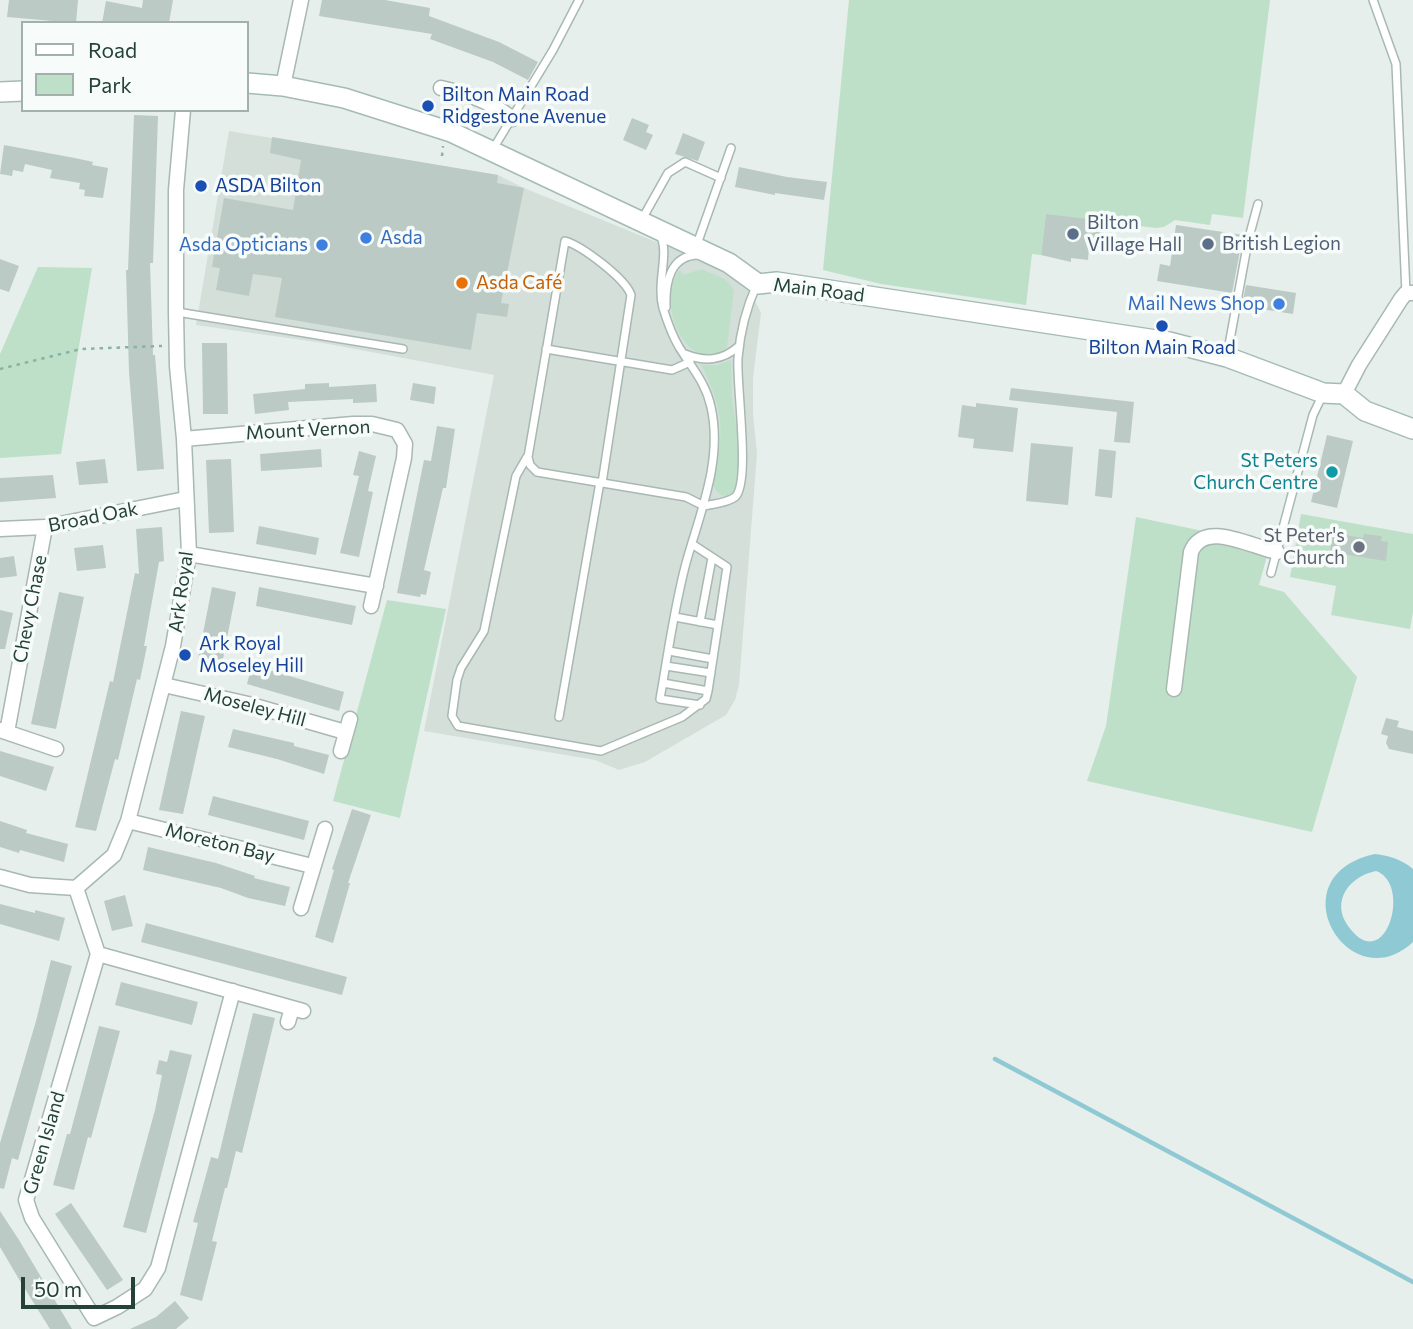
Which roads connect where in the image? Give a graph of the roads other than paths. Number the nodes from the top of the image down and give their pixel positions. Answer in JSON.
{"nodes":[{"id":1,"x":301,"y":0,"type":"edge"},
{"id":2,"x":579,"y":0,"type":"edge"},
{"id":3,"x":1373,"y":0,"type":"edge"},
{"id":4,"x":248,"y":83,"type":"edge"},
{"id":5,"x":283,"y":86,"type":"junction"},
{"id":6,"x":441,"y":88,"type":"dead end"},
{"id":7,"x":21,"y":91,"type":"edge"},
{"id":8,"x":0,"y":92,"type":"edge"},
{"id":9,"x":183,"y":112,"type":"edge"},
{"id":10,"x":512,"y":119,"type":"junction"},
{"id":11,"x":731,"y":148,"type":"dead end"},
{"id":12,"x":493,"y":150,"type":"junction"},
{"id":13,"x":721,"y":178,"type":"junction"},
{"id":14,"x":1258,"y":204,"type":"dead end"},
{"id":15,"x":645,"y":223,"type":"junction"},
{"id":16,"x":695,"y":248,"type":"junction"},
{"id":17,"x":718,"y":258,"type":"junction"},
{"id":18,"x":758,"y":284,"type":"junction"},
{"id":19,"x":1410,"y":293,"type":"edge"},
{"id":20,"x":176,"y":312,"type":"junction"},
{"id":21,"x":667,"y":319,"type":"junction"},
{"id":22,"x":739,"y":346,"type":"junction"},
{"id":23,"x":403,"y":349,"type":"dead end"},
{"id":24,"x":546,"y":349,"type":"junction"},
{"id":25,"x":684,"y":354,"type":"junction"},
{"id":26,"x":1227,"y":357,"type":"junction"},
{"id":27,"x":622,"y":362,"type":"junction"},
{"id":28,"x":690,"y":362,"type":"junction"},
{"id":29,"x":1323,"y":393,"type":"junction"},
{"id":30,"x":1344,"y":394,"type":"junction"},
{"id":31,"x":1413,"y":429,"type":"edge"},
{"id":32,"x":184,"y":439,"type":"junction"},
{"id":33,"x":530,"y":448,"type":"junction"},
{"id":34,"x":601,"y":482,"type":"junction"},
{"id":35,"x":186,"y":499,"type":"junction"},
{"id":36,"x":704,"y":506,"type":"junction"},
{"id":37,"x":45,"y":527,"type":"junction"},
{"id":38,"x":0,"y":530,"type":"edge"},
{"id":39,"x":692,"y":544,"type":"junction"},
{"id":40,"x":1277,"y":552,"type":"junction"},
{"id":41,"x":189,"y":554,"type":"junction"},
{"id":42,"x":712,"y":558,"type":"junction"},
{"id":43,"x":1271,"y":572,"type":"dead end"},
{"id":44,"x":376,"y":586,"type":"junction"},
{"id":45,"x":371,"y":606,"type":"dead end"},
{"id":46,"x":676,"y":617,"type":"junction"},
{"id":47,"x":700,"y":622,"type":"junction"},
{"id":48,"x":718,"y":625,"type":"junction"},
{"id":49,"x":669,"y":651,"type":"junction"},
{"id":50,"x":713,"y":659,"type":"junction"},
{"id":51,"x":666,"y":666,"type":"junction"},
{"id":52,"x":711,"y":673,"type":"junction"},
{"id":53,"x":663,"y":683,"type":"junction"},
{"id":54,"x":164,"y":684,"type":"junction"},
{"id":55,"x":1174,"y":690,"type":"dead end"},
{"id":56,"x":707,"y":695,"type":"junction"},
{"id":57,"x":700,"y":705,"type":"junction"},
{"id":58,"x":559,"y":717,"type":"dead end"},
{"id":59,"x":4,"y":731,"type":"edge"},
{"id":60,"x":56,"y":749,"type":"dead end"},
{"id":61,"x":341,"y":751,"type":"dead end"},
{"id":62,"x":128,"y":821,"type":"junction"},
{"id":63,"x":325,"y":829,"type":"dead end"},
{"id":64,"x":312,"y":866,"type":"junction"},
{"id":65,"x":0,"y":877,"type":"edge"},
{"id":66,"x":76,"y":888,"type":"junction"},
{"id":67,"x":301,"y":908,"type":"dead end"},
{"id":68,"x":98,"y":954,"type":"junction"},
{"id":69,"x":233,"y":991,"type":"junction"},
{"id":70,"x":294,"y":1013,"type":"dead end"},
{"id":71,"x":97,"y":1323,"type":"edge"}],
"edges":[{"from":1,"to":5,"type":"street"},
{"from":2,"to":10,"type":"lane"},
{"from":3,"to":19,"type":"lane"},
{"from":4,"to":5,"type":"main road","name":"Main Road"},
{"from":5,"to":12,"type":"main road","name":"Main Road"},
{"from":6,"to":10,"type":"street"},
{"from":7,"to":8,"type":"main road"},
{"from":9,"to":20,"type":"street","name":"Ark Royal"},
{"from":10,"to":12,"type":"lane"},
{"from":11,"to":13,"type":"lane"},
{"from":12,"to":15,"type":"main road","name":"Main Road"},
{"from":13,"to":15,"type":"lane"},
{"from":13,"to":16,"type":"lane"},
{"from":14,"to":26,"type":"lane"},
{"from":15,"to":16,"type":"main road","name":"Main Road"},
{"from":15,"to":21,"type":"lane"},
{"from":16,"to":17,"type":"main road","name":"Main Road"},
{"from":17,"to":18,"type":"main road","name":"Main Road"},
{"from":17,"to":21,"type":"lane"},
{"from":18,"to":22,"type":"lane"},
{"from":18,"to":26,"type":"main road","name":"Main Road"},
{"from":19,"to":30,"type":"street"},
{"from":20,"to":23,"type":"lane"},
{"from":20,"to":32,"type":"street","name":"Ark Royal"},
{"from":21,"to":25,"type":"lane"},
{"from":22,"to":25,"type":"lane"},
{"from":22,"to":36,"type":"lane"},
{"from":24,"to":27,"type":"lane"},
{"from":24,"to":27,"type":"lane"},
{"from":24,"to":33,"type":"lane"},
{"from":25,"to":28,"type":"lane"},
{"from":26,"to":29,"type":"main road","name":"Main Road"},
{"from":27,"to":28,"type":"lane"},
{"from":27,"to":34,"type":"lane"},
{"from":28,"to":36,"type":"lane"},
{"from":29,"to":30,"type":"main road","name":"Main Road"},
{"from":29,"to":40,"type":"lane"},
{"from":30,"to":31,"type":"main road"},
{"from":32,"to":35,"type":"street","name":"Ark Royal"},
{"from":32,"to":44,"type":"street","name":"Mount Vernon"},
{"from":33,"to":34,"type":"lane"},
{"from":33,"to":57,"type":"lane"},
{"from":34,"to":36,"type":"lane"},
{"from":34,"to":58,"type":"lane"},
{"from":35,"to":37,"type":"street","name":"Broad Oak"},
{"from":35,"to":41,"type":"street","name":"Ark Royal"},
{"from":36,"to":39,"type":"lane"},
{"from":37,"to":38,"type":"street","name":"Broad Oak"},
{"from":37,"to":59,"type":"street","name":"Chevy Chase"},
{"from":39,"to":42,"type":"lane"},
{"from":39,"to":46,"type":"lane"},
{"from":40,"to":43,"type":"lane"},
{"from":40,"to":55,"type":"street"},
{"from":41,"to":44,"type":"street"},
{"from":41,"to":54,"type":"street","name":"Ark Royal"},
{"from":42,"to":47,"type":"lane"},
{"from":42,"to":48,"type":"lane"},
{"from":44,"to":45,"type":"street","name":"Mount Vernon"},
{"from":46,"to":47,"type":"lane"},
{"from":46,"to":49,"type":"lane"},
{"from":47,"to":48,"type":"lane"},
{"from":48,"to":50,"type":"lane"},
{"from":49,"to":50,"type":"lane"},
{"from":49,"to":51,"type":"lane"},
{"from":50,"to":52,"type":"lane"},
{"from":51,"to":52,"type":"lane"},
{"from":51,"to":53,"type":"lane"},
{"from":52,"to":56,"type":"lane"},
{"from":53,"to":56,"type":"lane"},
{"from":53,"to":57,"type":"lane"},
{"from":54,"to":61,"type":"street","name":"Moseley Hill"},
{"from":54,"to":62,"type":"street","name":"Ark Royal"},
{"from":56,"to":57,"type":"lane"},
{"from":59,"to":60,"type":"street","name":"Chevy Chase"},
{"from":62,"to":64,"type":"street","name":"Moreton Bay"},
{"from":62,"to":66,"type":"street","name":"Ark Royal"},
{"from":63,"to":64,"type":"street"},
{"from":64,"to":67,"type":"street"},
{"from":65,"to":66,"type":"street"},
{"from":66,"to":68,"type":"street"},
{"from":68,"to":69,"type":"street"},
{"from":68,"to":71,"type":"street","name":"Green Island"},
{"from":69,"to":70,"type":"street"},
{"from":69,"to":71,"type":"street","name":"Green Island"}]}
